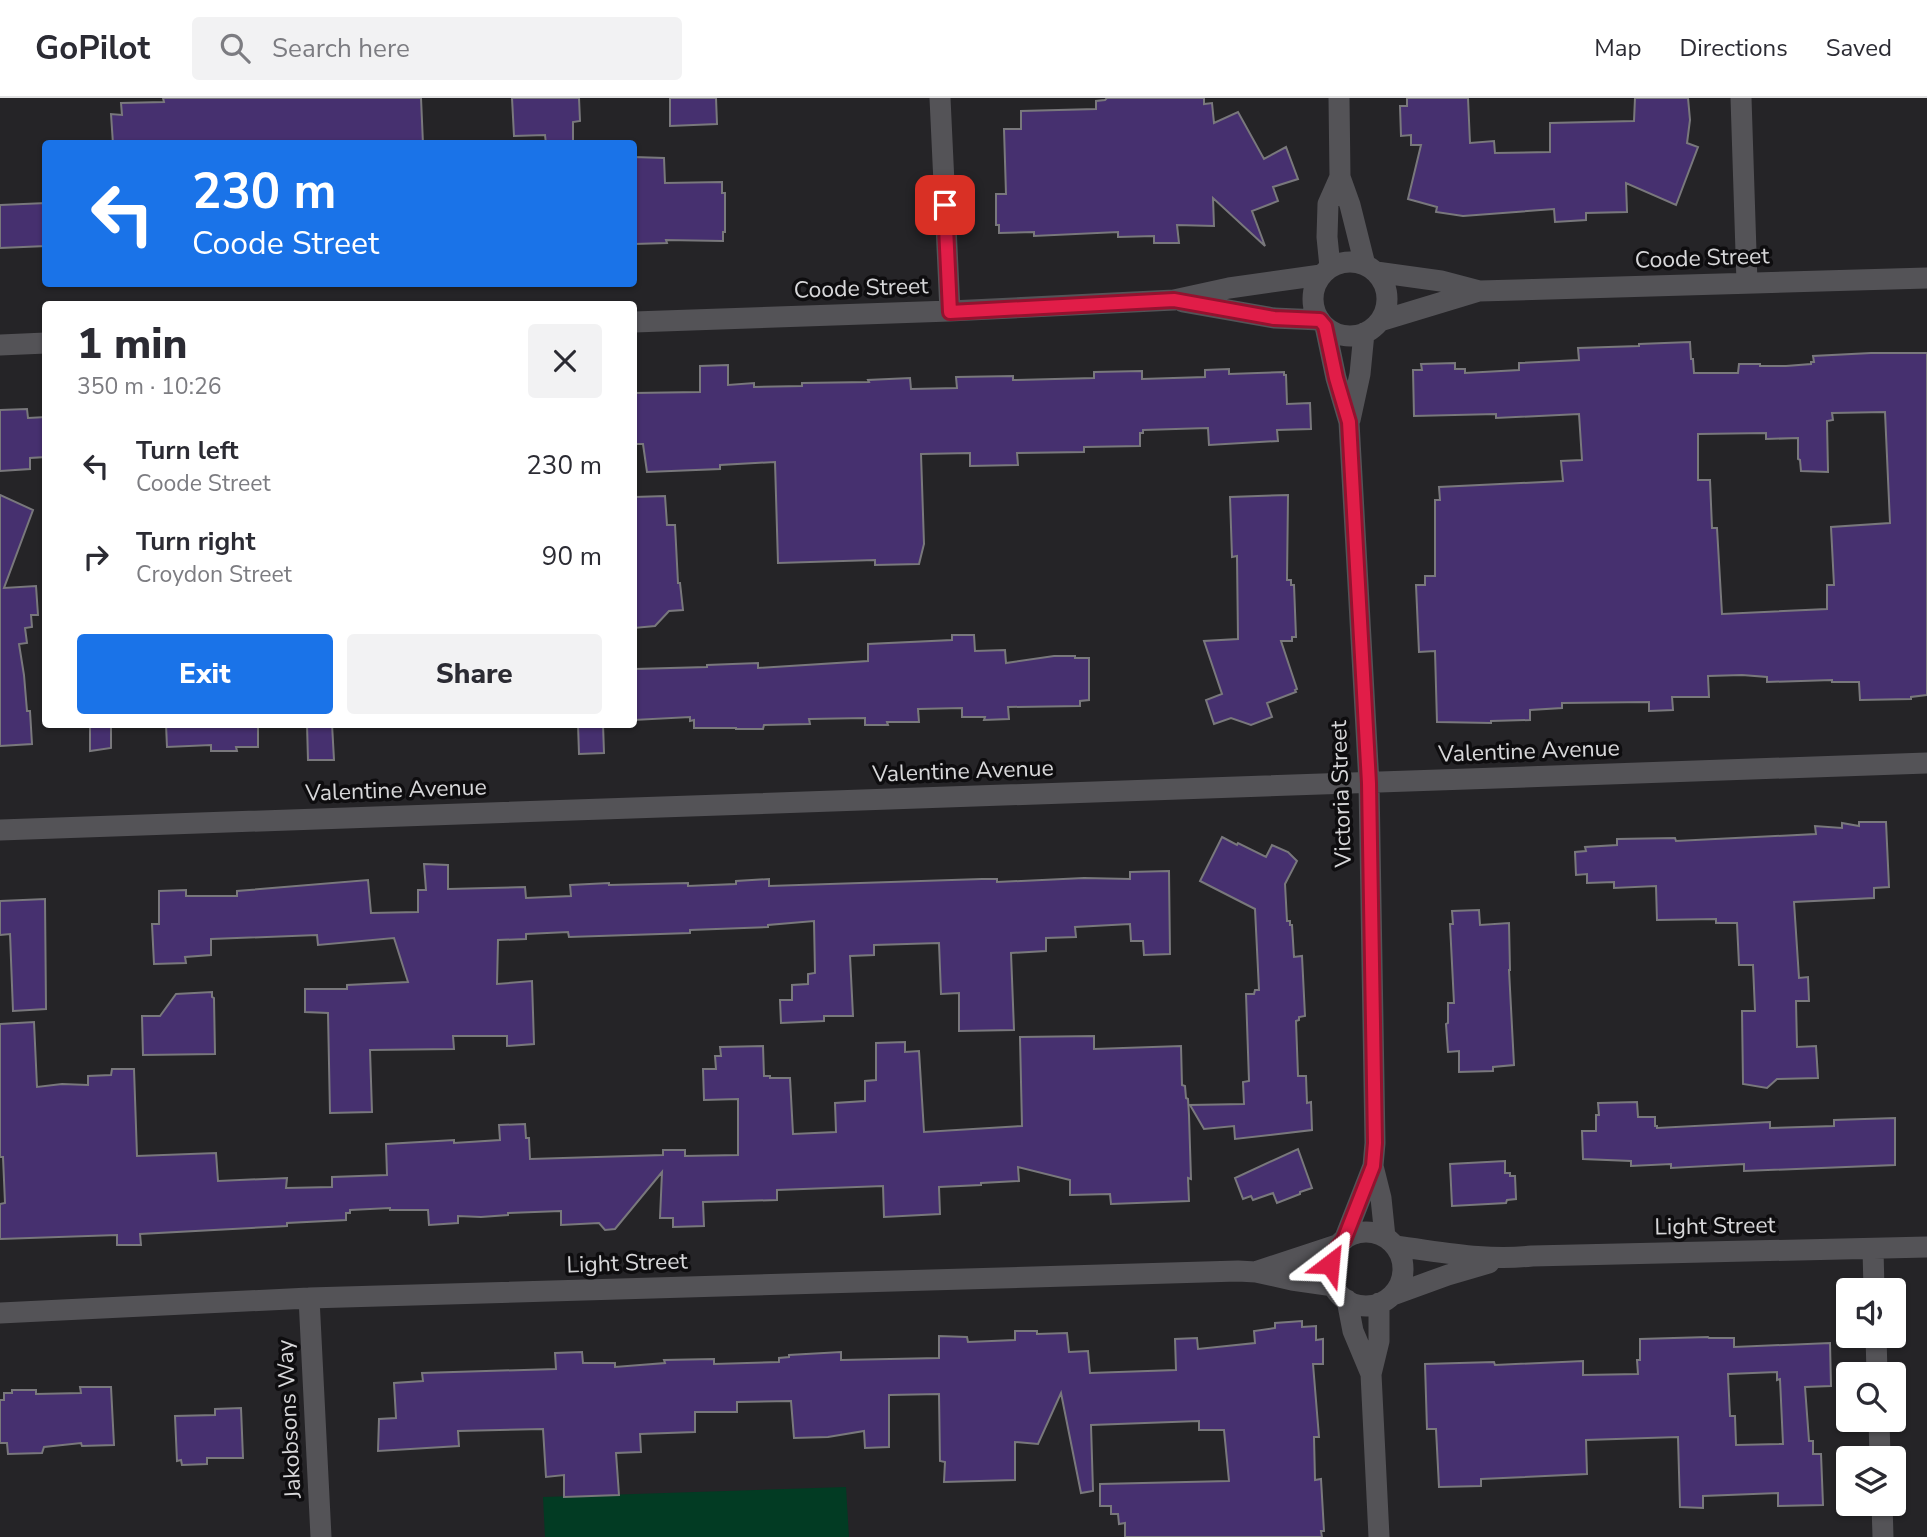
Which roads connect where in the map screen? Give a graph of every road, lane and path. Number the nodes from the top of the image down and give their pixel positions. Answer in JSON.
{"nodes":[{"id":1,"x":940,"y":98,"type":"edge"},
{"id":2,"x":1339,"y":98,"type":"edge"},
{"id":3,"x":1741,"y":98,"type":"edge"},
{"id":4,"x":1340,"y":177,"type":"junction"},
{"id":5,"x":1371,"y":269,"type":"junction"},
{"id":6,"x":1326,"y":271,"type":"junction"},
{"id":7,"x":1927,"y":278,"type":"edge"},
{"id":8,"x":1747,"y":283,"type":"junction"},
{"id":9,"x":1479,"y":291,"type":"junction"},
{"id":10,"x":1174,"y":300,"type":"junction"},
{"id":11,"x":950,"y":312,"type":"junction"},
{"id":12,"x":637,"y":323,"type":"edge"},
{"id":13,"x":1322,"y":323,"type":"junction"},
{"id":14,"x":1371,"y":327,"type":"junction"},
{"id":15,"x":42,"y":343,"type":"edge"},
{"id":16,"x":0,"y":345,"type":"edge"},
{"id":17,"x":1349,"y":422,"type":"junction"},
{"id":18,"x":1927,"y":763,"type":"edge"},
{"id":19,"x":1369,"y":783,"type":"junction"},
{"id":20,"x":0,"y":830,"type":"edge"},
{"id":21,"x":1373,"y":1166,"type":"junction"},
{"id":22,"x":1390,"y":1241,"type":"junction"},
{"id":23,"x":1342,"y":1242,"type":"junction"},
{"id":24,"x":1927,"y":1247,"type":"edge"},
{"id":25,"x":1873,"y":1249,"type":"junction"},
{"id":26,"x":1504,"y":1259,"type":"junction"},
{"id":27,"x":1256,"y":1272,"type":"junction"},
{"id":28,"x":1874,"y":1278,"type":"edge"},
{"id":29,"x":1340,"y":1293,"type":"junction"},
{"id":30,"x":309,"y":1298,"type":"junction"},
{"id":31,"x":1386,"y":1299,"type":"junction"},
{"id":32,"x":0,"y":1313,"type":"edge"},
{"id":33,"x":1371,"y":1374,"type":"junction"},
{"id":34,"x":1882,"y":1516,"type":"edge"},
{"id":35,"x":321,"y":1537,"type":"edge"},
{"id":36,"x":1379,"y":1537,"type":"edge"},
{"id":37,"x":1883,"y":1537,"type":"edge"}],
"edges":[{"from":1,"to":11,"type":"street"},
{"from":2,"to":4,"type":"street"},
{"from":3,"to":8,"type":"street"},
{"from":4,"to":5,"type":"street"},
{"from":4,"to":6,"type":"street"},
{"from":5,"to":6,"type":"street"},
{"from":5,"to":9,"type":"street","name":"Coode Street"},
{"from":5,"to":14,"type":"street"},
{"from":6,"to":10,"type":"street","name":"Coode Street"},
{"from":6,"to":13,"type":"street"},
{"from":7,"to":8,"type":"street","name":"Coode Street"},
{"from":8,"to":9,"type":"street","name":"Coode Street"},
{"from":9,"to":14,"type":"street","name":"Coode Street"},
{"from":10,"to":11,"type":"street","name":"Coode Street"},
{"from":10,"to":13,"type":"street","name":"Coode Street"},
{"from":11,"to":12,"type":"street","name":"Coode Street"},
{"from":13,"to":14,"type":"street"},
{"from":13,"to":17,"type":"street","name":"Victoria Street"},
{"from":14,"to":17,"type":"street","name":"Victoria Street"},
{"from":15,"to":16,"type":"street"},
{"from":17,"to":19,"type":"street","name":"Victoria Street"},
{"from":18,"to":19,"type":"street","name":"Valentine Avenue"},
{"from":19,"to":20,"type":"street","name":"Valentine Avenue"},
{"from":19,"to":21,"type":"street","name":"Victoria Street"},
{"from":21,"to":22,"type":"street","name":"Victoria Street"},
{"from":21,"to":23,"type":"street","name":"Victoria Street"},
{"from":22,"to":23,"type":"street"},
{"from":22,"to":26,"type":"street","name":"Light Street"},
{"from":22,"to":31,"type":"street"},
{"from":23,"to":27,"type":"street","name":"Light Street"},
{"from":23,"to":29,"type":"street"},
{"from":24,"to":25,"type":"street","name":"Light Street"},
{"from":25,"to":26,"type":"street","name":"Light Street"},
{"from":25,"to":28,"type":"street"},
{"from":26,"to":31,"type":"street","name":"Light Street"},
{"from":27,"to":29,"type":"street","name":"Light Street"},
{"from":27,"to":30,"type":"street","name":"Light Street"},
{"from":29,"to":31,"type":"street"},
{"from":29,"to":33,"type":"street"},
{"from":30,"to":32,"type":"street","name":"Light Street"},
{"from":30,"to":35,"type":"street","name":"Jakobsons Way"},
{"from":31,"to":33,"type":"street"},
{"from":33,"to":36,"type":"street"},
{"from":34,"to":37,"type":"street"}]}
